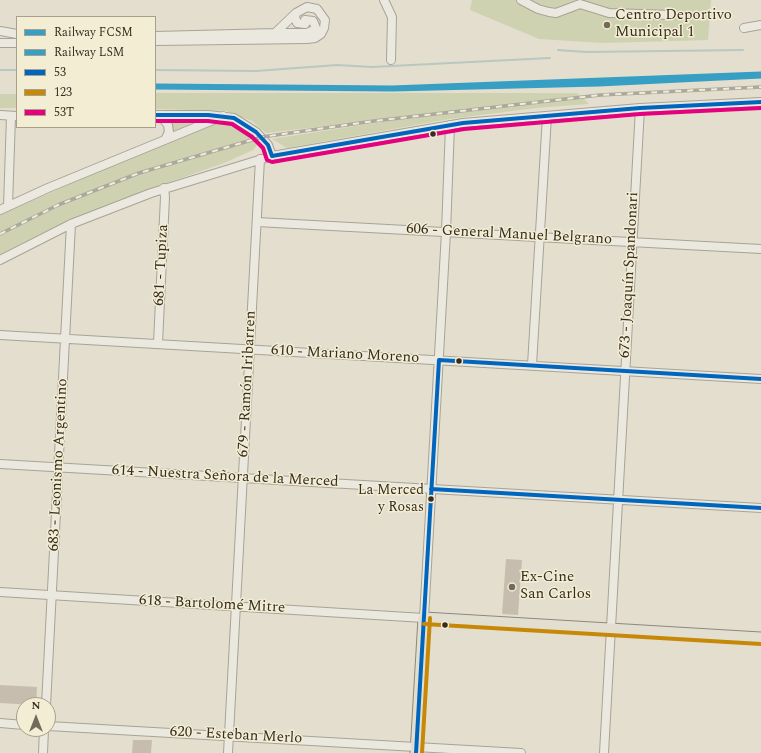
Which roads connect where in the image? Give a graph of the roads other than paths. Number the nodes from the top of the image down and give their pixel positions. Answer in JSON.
{"nodes":[{"id":1,"x":384,"y":0,"type":"edge"},
{"id":2,"x":521,"y":0,"type":"edge"},
{"id":3,"x":577,"y":0,"type":"edge"},
{"id":4,"x":585,"y":5,"type":"junction"},
{"id":5,"x":296,"y":13,"type":"junction"},
{"id":6,"x":672,"y":15,"type":"dead end"},
{"id":7,"x":761,"y":25,"type":"edge"},
{"id":8,"x":744,"y":28,"type":"dead end"},
{"id":9,"x":0,"y":31,"type":"edge"},
{"id":10,"x":275,"y":33,"type":"junction"},
{"id":11,"x":16,"y":34,"type":"edge"},
{"id":12,"x":156,"y":36,"type":"edge"},
{"id":13,"x":0,"y":37,"type":"edge"},
{"id":14,"x":16,"y":39,"type":"edge"},
{"id":15,"x":156,"y":41,"type":"edge"},
{"id":16,"x":0,"y":43,"type":"edge"},
{"id":17,"x":16,"y":43,"type":"edge"},
{"id":18,"x":391,"y":60,"type":"dead end"},
{"id":19,"x":761,"y":102,"type":"edge"},
{"id":20,"x":640,"y":108,"type":"junction"},
{"id":21,"x":158,"y":115,"type":"edge"},
{"id":22,"x":0,"y":116,"type":"edge"},
{"id":23,"x":14,"y":116,"type":"edge"},
{"id":24,"x":223,"y":116,"type":"junction"},
{"id":25,"x":547,"y":116,"type":"junction"},
{"id":26,"x":450,"y":124,"type":"junction"},
{"id":27,"x":166,"y":138,"type":"junction"},
{"id":28,"x":272,"y":156,"type":"junction"},
{"id":29,"x":260,"y":159,"type":"junction"},
{"id":30,"x":164,"y":188,"type":"junction"},
{"id":31,"x":8,"y":206,"type":"junction"},
{"id":32,"x":0,"y":210,"type":"edge"},
{"id":33,"x":257,"y":222,"type":"junction"},
{"id":34,"x":71,"y":224,"type":"junction"},
{"id":35,"x":446,"y":232,"type":"junction"},
{"id":36,"x":539,"y":236,"type":"junction"},
{"id":37,"x":632,"y":241,"type":"junction"},
{"id":38,"x":761,"y":249,"type":"edge"},
{"id":39,"x":0,"y":260,"type":"edge"},
{"id":40,"x":0,"y":335,"type":"edge"},
{"id":41,"x":66,"y":338,"type":"junction"},
{"id":42,"x":158,"y":343,"type":"junction"},
{"id":43,"x":251,"y":350,"type":"junction"},
{"id":44,"x":439,"y":360,"type":"junction"},
{"id":45,"x":532,"y":365,"type":"junction"},
{"id":46,"x":624,"y":370,"type":"junction"},
{"id":47,"x":761,"y":379,"type":"edge"},
{"id":48,"x":0,"y":464,"type":"edge"},
{"id":49,"x":59,"y":467,"type":"junction"},
{"id":50,"x":243,"y":478,"type":"junction"},
{"id":51,"x":431,"y":489,"type":"junction"},
{"id":52,"x":618,"y":501,"type":"junction"},
{"id":53,"x":761,"y":508,"type":"edge"},
{"id":54,"x":0,"y":592,"type":"edge"},
{"id":55,"x":52,"y":596,"type":"junction"},
{"id":56,"x":236,"y":607,"type":"junction"},
{"id":57,"x":424,"y":618,"type":"junction"},
{"id":58,"x":612,"y":628,"type":"junction"},
{"id":59,"x":761,"y":638,"type":"edge"},
{"id":60,"x":46,"y":697,"type":"edge"},
{"id":61,"x":0,"y":723,"type":"edge"},
{"id":62,"x":16,"y":724,"type":"edge"},
{"id":63,"x":56,"y":726,"type":"edge"},
{"id":64,"x":229,"y":736,"type":"junction"},
{"id":65,"x":44,"y":737,"type":"edge"},
{"id":66,"x":417,"y":750,"type":"edge"},
{"id":67,"x":43,"y":753,"type":"edge"},
{"id":68,"x":228,"y":753,"type":"edge"},
{"id":69,"x":521,"y":753,"type":"edge"},
{"id":70,"x":604,"y":753,"type":"edge"}],
"edges":[{"from":1,"to":18,"type":"street"},
{"from":2,"to":4,"type":"street"},
{"from":3,"to":4,"type":"street"},
{"from":4,"to":6,"type":"street"},
{"from":5,"to":10,"type":"street"},
{"from":5,"to":10,"type":"street"},
{"from":5,"to":15,"type":"street"},
{"from":7,"to":8,"type":"street"},
{"from":9,"to":11,"type":"street"},
{"from":10,"to":12,"type":"street"},
{"from":13,"to":14,"type":"street"},
{"from":16,"to":17,"type":"street"},
{"from":19,"to":20,"type":"street"},
{"from":20,"to":25,"type":"street"},
{"from":20,"to":37,"type":"street","name":"673 - Joaquín Spandonari"},
{"from":21,"to":24,"type":"street"},
{"from":21,"to":27,"type":"street"},
{"from":22,"to":23,"type":"street"},
{"from":23,"to":31,"type":"street"},
{"from":24,"to":27,"type":"street"},
{"from":24,"to":28,"type":"street"},
{"from":25,"to":26,"type":"street"},
{"from":25,"to":36,"type":"street"},
{"from":26,"to":28,"type":"street"},
{"from":26,"to":35,"type":"street"},
{"from":27,"to":31,"type":"street"},
{"from":28,"to":29,"type":"street"},
{"from":29,"to":30,"type":"street"},
{"from":29,"to":33,"type":"street","name":"679 - Ramón Iribarren"},
{"from":30,"to":34,"type":"street"},
{"from":30,"to":42,"type":"street","name":"681 - Tupiza"},
{"from":31,"to":32,"type":"street"},
{"from":33,"to":35,"type":"street","name":"606 - General Manuel Belgrano"},
{"from":33,"to":43,"type":"street","name":"679 - Ramón Iribarren"},
{"from":34,"to":39,"type":"street"},
{"from":34,"to":41,"type":"street","name":"683 - Leonismo Argentino"},
{"from":35,"to":36,"type":"street","name":"606 - General Manuel Belgrano"},
{"from":35,"to":44,"type":"street"},
{"from":36,"to":37,"type":"street","name":"606 - General Manuel Belgrano"},
{"from":36,"to":45,"type":"street"},
{"from":37,"to":38,"type":"street","name":"606 - General Manuel Belgrano"},
{"from":37,"to":46,"type":"street","name":"673 - Joaquín Spandonari"},
{"from":40,"to":41,"type":"street","name":"610 - Mariano Moreno"},
{"from":41,"to":42,"type":"street","name":"610 - Mariano Moreno"},
{"from":41,"to":49,"type":"street","name":"683 - Leonismo Argentino"},
{"from":42,"to":43,"type":"street","name":"610 - Mariano Moreno"},
{"from":43,"to":44,"type":"street","name":"610 - Mariano Moreno"},
{"from":43,"to":50,"type":"street","name":"679 - Ramón Iribarren"},
{"from":44,"to":45,"type":"street","name":"610 - Mariano Moreno"},
{"from":44,"to":51,"type":"street"},
{"from":45,"to":46,"type":"street","name":"610 - Mariano Moreno"},
{"from":46,"to":47,"type":"street","name":"610 - Mariano Moreno"},
{"from":46,"to":52,"type":"street","name":"673 - Joaquín Spandonari"},
{"from":48,"to":49,"type":"street","name":"614 - Nuestra Señora de la Merced"},
{"from":49,"to":50,"type":"street","name":"614 - Nuestra Señora de la Merced"},
{"from":49,"to":55,"type":"street","name":"683 - Leonismo Argentino"},
{"from":50,"to":51,"type":"street","name":"614 - Nuestra Señora de la Merced"},
{"from":50,"to":56,"type":"street","name":"679 - Ramón Iribarren"},
{"from":51,"to":52,"type":"street","name":"614 - Nuestra Señora de la Merced"},
{"from":51,"to":57,"type":"street"},
{"from":52,"to":53,"type":"street","name":"614 - Nuestra Señora de la Merced"},
{"from":52,"to":58,"type":"street","name":"673 - Joaquín Spandonari"},
{"from":54,"to":55,"type":"street","name":"618 - Bartolomé Mitre"},
{"from":55,"to":56,"type":"street","name":"618 - Bartolomé Mitre"},
{"from":55,"to":60,"type":"street","name":"683 - Leonismo Argentino"},
{"from":56,"to":57,"type":"street","name":"618 - Bartolomé Mitre"},
{"from":56,"to":64,"type":"street","name":"679 - Ramón Iribarren"},
{"from":57,"to":58,"type":"main road"},
{"from":57,"to":66,"type":"main road"},
{"from":58,"to":59,"type":"main road"},
{"from":58,"to":70,"type":"street","name":"673 - Joaquín Spandonari"},
{"from":61,"to":62,"type":"street"},
{"from":63,"to":64,"type":"street","name":"620 - Esteban Merlo"},
{"from":64,"to":66,"type":"street","name":"620 - Esteban Merlo"},
{"from":64,"to":68,"type":"street","name":"679 - Ramón Iribarren"},
{"from":65,"to":67,"type":"street"},
{"from":66,"to":69,"type":"street","name":"620 - Esteban Merlo"}]}
